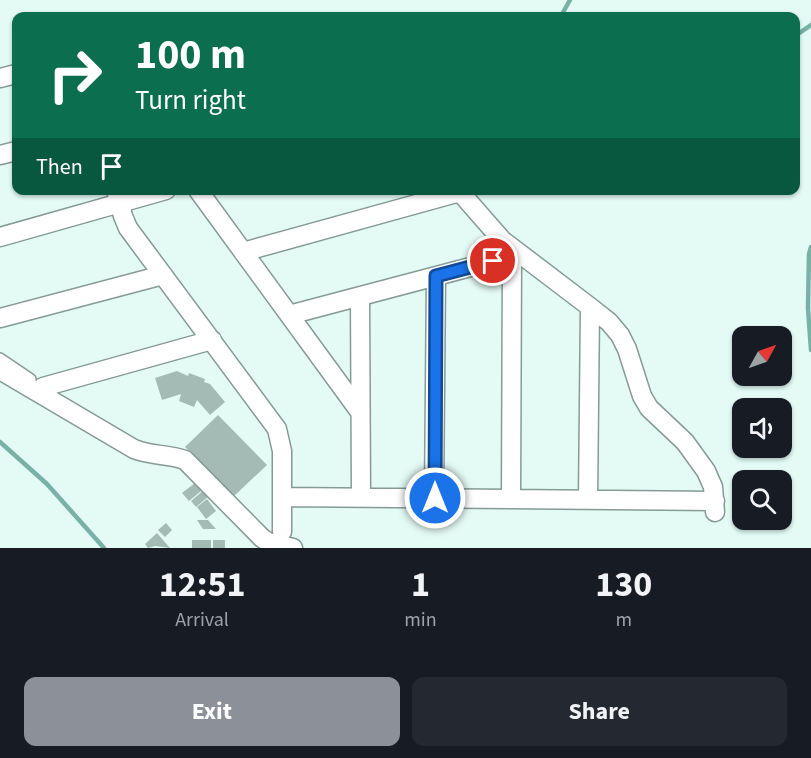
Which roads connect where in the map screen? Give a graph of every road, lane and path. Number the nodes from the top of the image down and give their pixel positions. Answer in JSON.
{"nodes":[{"id":1,"x":202,"y":195,"type":"edge"},
{"id":2,"x":426,"y":195,"type":"edge"},
{"id":3,"x":462,"y":195,"type":"edge"},
{"id":4,"x":117,"y":197,"type":"edge"},
{"id":5,"x":0,"y":237,"type":"edge"},
{"id":6,"x":243,"y":252,"type":"junction"},
{"id":7,"x":514,"y":254,"type":"junction"},
{"id":8,"x":163,"y":274,"type":"junction"},
{"id":9,"x":436,"y":276,"type":"junction"},
{"id":10,"x":360,"y":296,"type":"junction"},
{"id":11,"x":590,"y":307,"type":"junction"},
{"id":12,"x":289,"y":315,"type":"junction"},
{"id":13,"x":0,"y":318,"type":"edge"},
{"id":14,"x":212,"y":340,"type":"junction"},
{"id":15,"x":0,"y":358,"type":"edge"},
{"id":16,"x":0,"y":370,"type":"edge"},
{"id":17,"x":43,"y":387,"type":"joint"},
{"id":18,"x":360,"y":412,"type":"junction"},
{"id":19,"x":282,"y":497,"type":"junction"},
{"id":20,"x":361,"y":497,"type":"junction"},
{"id":21,"x":435,"y":498,"type":"junction"},
{"id":22,"x":511,"y":499,"type":"junction"},
{"id":23,"x":588,"y":500,"type":"junction"},
{"id":24,"x":282,"y":532,"type":"dead end"},
{"id":25,"x":293,"y":548,"type":"edge"}],
"edges":[{"from":1,"to":6,"type":"street"},
{"from":2,"to":6,"type":"street"},
{"from":3,"to":7,"type":"street"},
{"from":4,"to":5,"type":"street"},
{"from":4,"to":8,"type":"street"},
{"from":6,"to":12,"type":"street"},
{"from":7,"to":9,"type":"street"},
{"from":7,"to":11,"type":"street"},
{"from":7,"to":22,"type":"street"},
{"from":8,"to":13,"type":"street"},
{"from":8,"to":14,"type":"street"},
{"from":9,"to":10,"type":"street"},
{"from":9,"to":21,"type":"street"},
{"from":10,"to":12,"type":"street"},
{"from":10,"to":18,"type":"street"},
{"from":11,"to":23,"type":"street"},
{"from":11,"to":23,"type":"street"},
{"from":12,"to":18,"type":"street"},
{"from":14,"to":17,"type":"street"},
{"from":14,"to":19,"type":"street"},
{"from":15,"to":17,"type":"lane"},
{"from":16,"to":25,"type":"street"},
{"from":18,"to":20,"type":"street"},
{"from":19,"to":20,"type":"street"},
{"from":19,"to":24,"type":"street"},
{"from":20,"to":21,"type":"street"},
{"from":21,"to":22,"type":"street"},
{"from":22,"to":23,"type":"street"}]}
